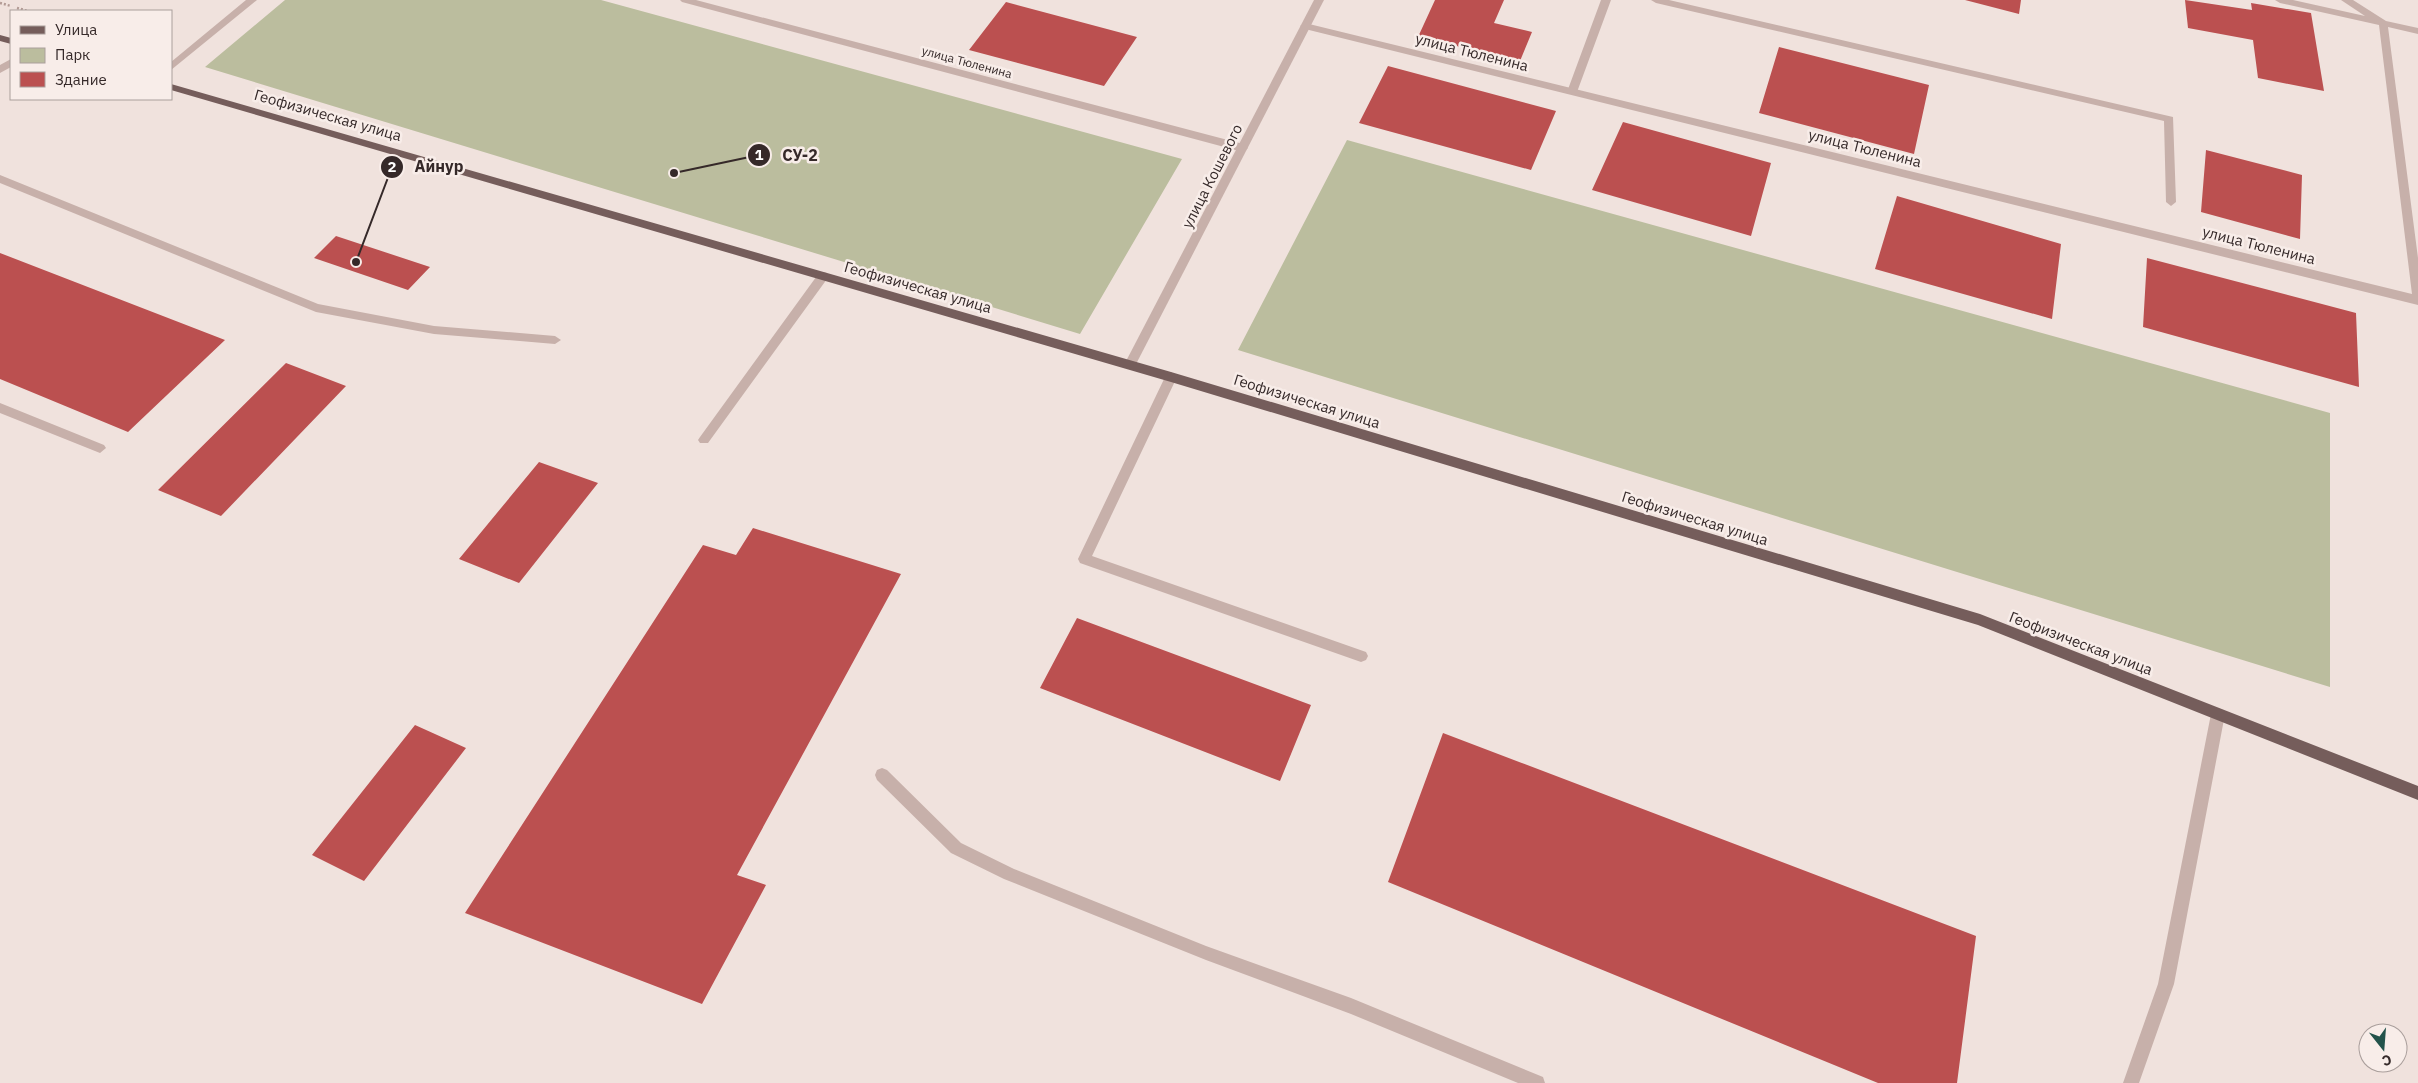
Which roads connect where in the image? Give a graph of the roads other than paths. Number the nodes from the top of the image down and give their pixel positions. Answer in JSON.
{"nodes":[{"id":1,"x":252,"y":0,"type":"edge"},
{"id":2,"x":685,"y":0,"type":"edge"},
{"id":3,"x":1320,"y":0,"type":"edge"},
{"id":4,"x":1606,"y":0,"type":"edge"},
{"id":5,"x":1656,"y":0,"type":"edge"},
{"id":6,"x":2280,"y":0,"type":"edge"},
{"id":7,"x":2346,"y":0,"type":"edge"},
{"id":8,"x":2383,"y":23,"type":"junction"},
{"id":9,"x":1305,"y":26,"type":"junction"},
{"id":10,"x":2418,"y":31,"type":"edge"},
{"id":11,"x":172,"y":66,"type":"edge"},
{"id":12,"x":172,"y":87,"type":"edge"},
{"id":13,"x":1572,"y":92,"type":"junction"},
{"id":14,"x":1243,"y":148,"type":"junction"},
{"id":15,"x":0,"y":179,"type":"edge"},
{"id":16,"x":2171,"y":202,"type":"dead end"},
{"id":17,"x":823,"y":276,"type":"junction"},
{"id":18,"x":2418,"y":300,"type":"edge"},
{"id":19,"x":555,"y":340,"type":"dead end"},
{"id":20,"x":1130,"y":365,"type":"junction"},
{"id":21,"x":1171,"y":377,"type":"junction"},
{"id":22,"x":0,"y":408,"type":"edge"},
{"id":23,"x":704,"y":440,"type":"dead end"},
{"id":24,"x":100,"y":448,"type":"dead end"},
{"id":25,"x":1360,"y":656,"type":"dead end"},
{"id":26,"x":2218,"y":714,"type":"junction"},
{"id":27,"x":882,"y":775,"type":"dead end"},
{"id":28,"x":2418,"y":792,"type":"edge"},
{"id":29,"x":1537,"y":1083,"type":"edge"},
{"id":30,"x":2131,"y":1083,"type":"edge"}],
"edges":[{"from":1,"to":11,"type":"street"},
{"from":2,"to":14,"type":"street","name":"улица Тюленина"},
{"from":3,"to":9,"type":"street","name":"улица Кошевого"},
{"from":4,"to":13,"type":"street"},
{"from":5,"to":16,"type":"street"},
{"from":6,"to":8,"type":"street"},
{"from":7,"to":8,"type":"street"},
{"from":8,"to":10,"type":"street"},
{"from":8,"to":18,"type":"street"},
{"from":9,"to":13,"type":"street","name":"улица Тюленина"},
{"from":9,"to":14,"type":"street","name":"улица Кошевого"},
{"from":12,"to":17,"type":"main road","name":"Геофизическая улица"},
{"from":13,"to":18,"type":"street","name":"улица Тюленина"},
{"from":14,"to":20,"type":"street","name":"улица Кошевого"},
{"from":15,"to":19,"type":"street"},
{"from":17,"to":20,"type":"main road","name":"Геофизическая улица"},
{"from":17,"to":23,"type":"street"},
{"from":20,"to":21,"type":"main road","name":"Геофизическая улица"},
{"from":21,"to":25,"type":"street"},
{"from":21,"to":26,"type":"main road","name":"Геофизическая улица"},
{"from":22,"to":24,"type":"street"},
{"from":26,"to":28,"type":"main road","name":"Геофизическая улица"},
{"from":26,"to":30,"type":"street"},
{"from":27,"to":29,"type":"street"}]}
